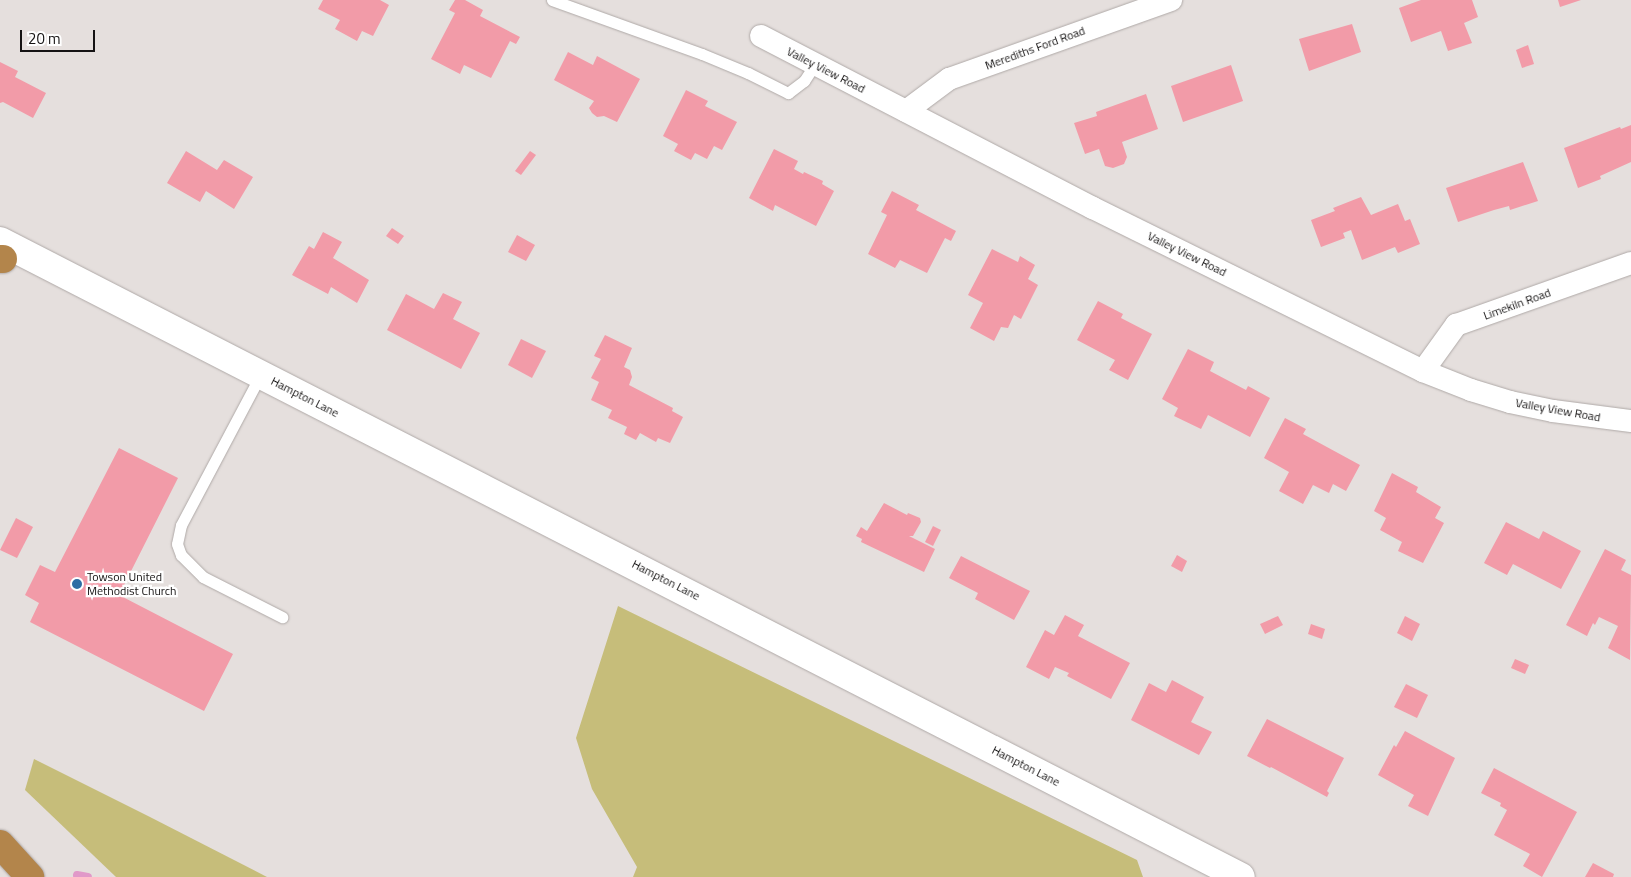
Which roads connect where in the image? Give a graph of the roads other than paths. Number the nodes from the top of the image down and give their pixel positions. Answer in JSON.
{"nodes":[{"id":1,"x":552,"y":0,"type":"edge"},
{"id":2,"x":1171,"y":0,"type":"edge"},
{"id":3,"x":761,"y":36,"type":"dead end"},
{"id":4,"x":815,"y":64,"type":"junction"},
{"id":5,"x":906,"y":111,"type":"junction"},
{"id":6,"x":1,"y":254,"type":"edge"},
{"id":7,"x":1631,"y":263,"type":"edge"},
{"id":8,"x":1423,"y":371,"type":"junction"},
{"id":9,"x":261,"y":374,"type":"junction"},
{"id":10,"x":1631,"y":421,"type":"edge"},
{"id":11,"x":282,"y":617,"type":"dead end"},
{"id":12,"x":0,"y":844,"type":"edge"},
{"id":13,"x":30,"y":877,"type":"edge"},
{"id":14,"x":1241,"y":877,"type":"edge"}],
"edges":[{"from":1,"to":4,"type":"lane"},
{"from":2,"to":5,"type":"street","name":"Merediths Ford Road"},
{"from":3,"to":4,"type":"street","name":"Valley View Road"},
{"from":4,"to":5,"type":"street","name":"Valley View Road"},
{"from":5,"to":8,"type":"street","name":"Valley View Road"},
{"from":6,"to":9,"type":"street","name":"Hampton Lane"},
{"from":7,"to":8,"type":"street","name":"Limekiln Road"},
{"from":8,"to":10,"type":"street","name":"Valley View Road"},
{"from":9,"to":11,"type":"lane"},
{"from":9,"to":14,"type":"street","name":"Hampton Lane"},
{"from":12,"to":13,"type":"highway"}]}
